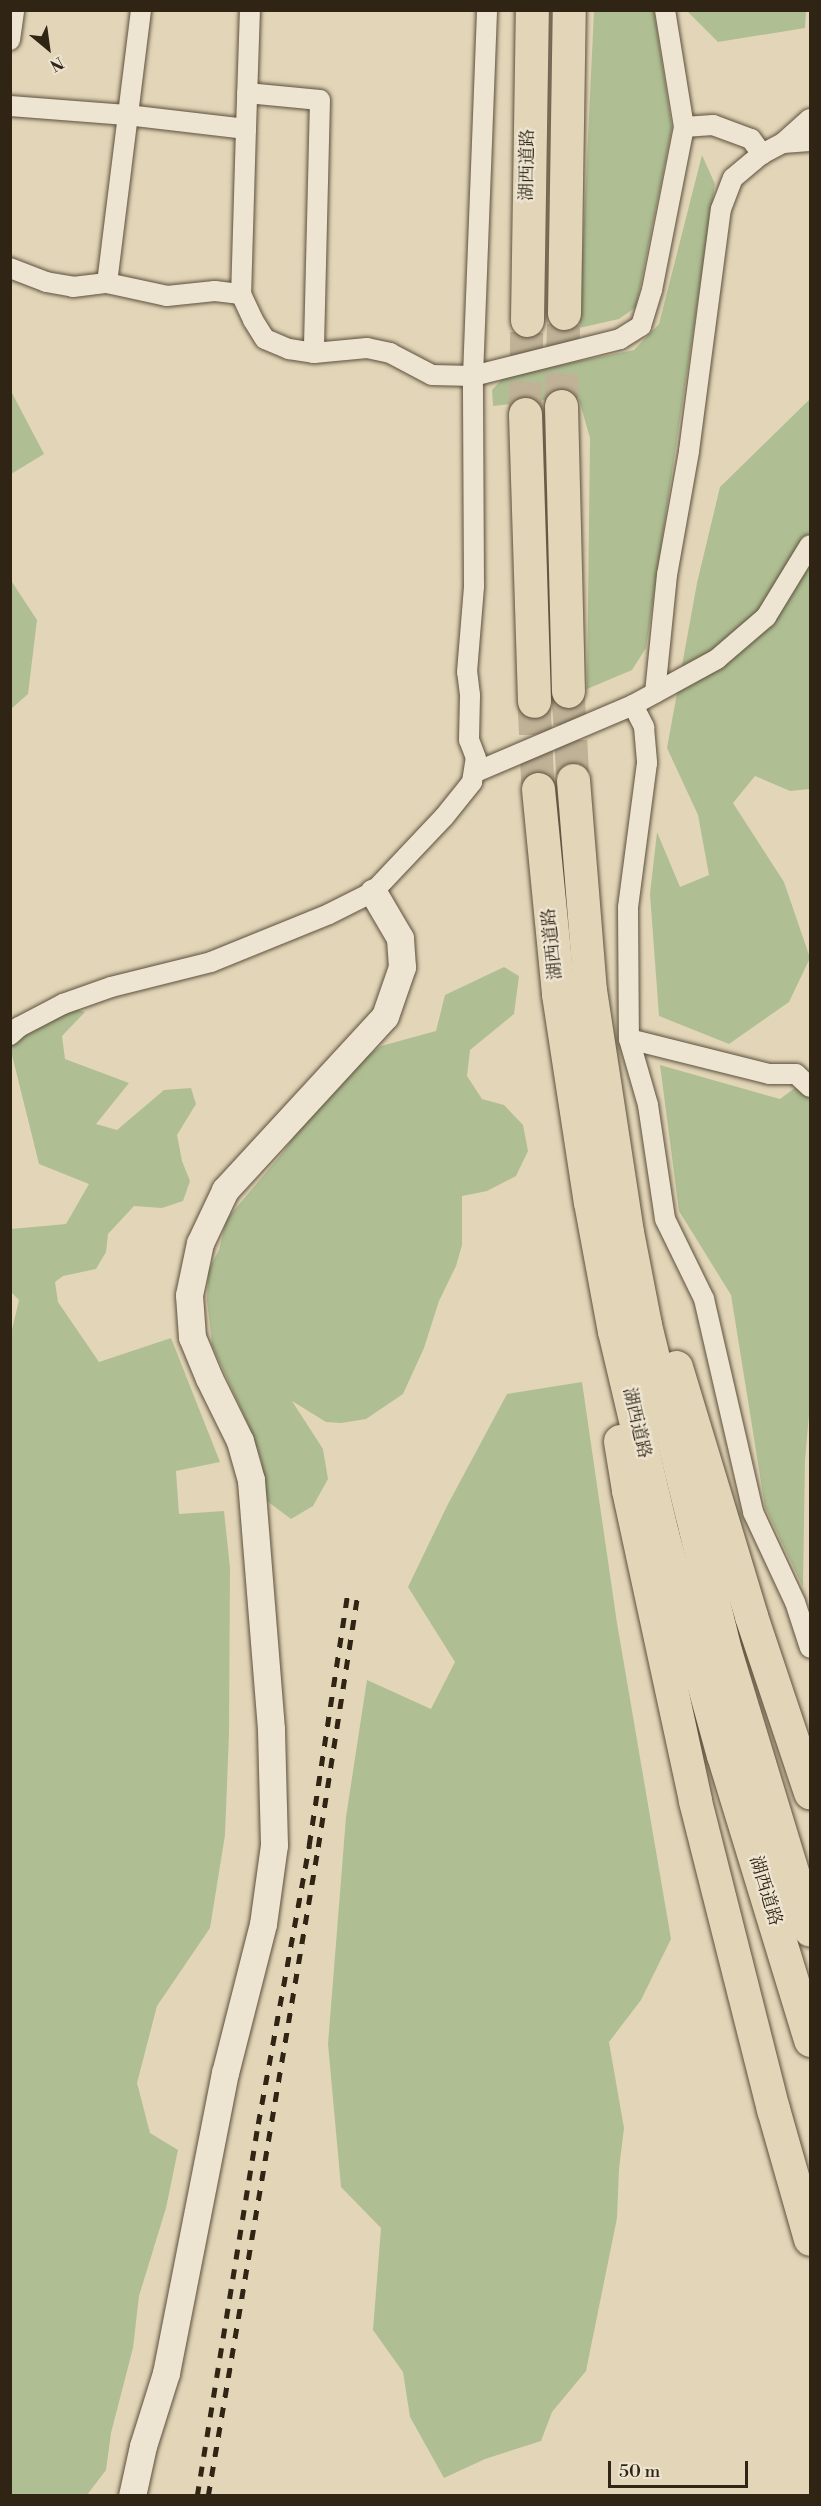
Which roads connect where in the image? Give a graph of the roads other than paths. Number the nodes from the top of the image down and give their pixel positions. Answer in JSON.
{"nodes":[{"id":1,"x":14,"y":10,"type":"edge"},
{"id":2,"x":141,"y":10,"type":"edge"},
{"id":3,"x":250,"y":10,"type":"edge"},
{"id":4,"x":487,"y":10,"type":"edge"},
{"id":5,"x":532,"y":10,"type":"edge"},
{"id":6,"x":569,"y":10,"type":"edge"},
{"id":7,"x":665,"y":10,"type":"edge"},
{"id":8,"x":10,"y":40,"type":"edge"},
{"id":9,"x":247,"y":93,"type":"junction"},
{"id":10,"x":10,"y":106,"type":"edge"},
{"id":11,"x":127,"y":115,"type":"junction"},
{"id":12,"x":810,"y":118,"type":"edge"},
{"id":13,"x":684,"y":127,"type":"junction"},
{"id":14,"x":246,"y":129,"type":"junction"},
{"id":15,"x":810,"y":141,"type":"edge"},
{"id":16,"x":783,"y":143,"type":"junction"},
{"id":17,"x":762,"y":154,"type":"junction"},
{"id":18,"x":10,"y":268,"type":"edge"},
{"id":19,"x":107,"y":283,"type":"junction"},
{"id":20,"x":242,"y":294,"type":"junction"},
{"id":21,"x":564,"y":314,"type":"tunnel mouth"},
{"id":22,"x":527,"y":320,"type":"tunnel mouth"},
{"id":23,"x":314,"y":354,"type":"junction"},
{"id":24,"x":472,"y":376,"type":"junction"},
{"id":25,"x":561,"y":406,"type":"tunnel mouth"},
{"id":26,"x":525,"y":414,"type":"tunnel mouth"},
{"id":27,"x":810,"y":545,"type":"edge"},
{"id":28,"x":568,"y":691,"type":"tunnel mouth"},
{"id":29,"x":655,"y":693,"type":"junction"},
{"id":30,"x":534,"y":701,"type":"tunnel mouth"},
{"id":31,"x":633,"y":705,"type":"junction"},
{"id":32,"x":476,"y":772,"type":"junction"},
{"id":33,"x":573,"y":780,"type":"tunnel mouth"},
{"id":34,"x":538,"y":789,"type":"tunnel mouth"},
{"id":35,"x":373,"y":892,"type":"junction"},
{"id":36,"x":10,"y":1035,"type":"edge"},
{"id":37,"x":629,"y":1039,"type":"junction"},
{"id":38,"x":810,"y":1087,"type":"edge"},
{"id":39,"x":611,"y":1131,"type":"junction"},
{"id":40,"x":590,"y":1202,"type":"junction"},
{"id":41,"x":810,"y":1647,"type":"edge"},
{"id":42,"x":810,"y":1792,"type":"edge"},
{"id":43,"x":810,"y":1930,"type":"edge"},
{"id":44,"x":810,"y":2040,"type":"edge"},
{"id":45,"x":810,"y":2239,"type":"edge"},
{"id":46,"x":132,"y":2496,"type":"edge"}],
"edges":[{"from":1,"to":8,"type":"street"},
{"from":2,"to":11,"type":"street"},
{"from":3,"to":9,"type":"street"},
{"from":4,"to":24,"type":"street"},
{"from":5,"to":22,"type":"highway","name":"湖西道路"},
{"from":6,"to":21,"type":"highway","name":"湖西道路"},
{"from":7,"to":13,"type":"street"},
{"from":9,"to":14,"type":"street"},
{"from":9,"to":23,"type":"street"},
{"from":10,"to":11,"type":"street"},
{"from":11,"to":14,"type":"street"},
{"from":11,"to":19,"type":"street"},
{"from":12,"to":16,"type":"street"},
{"from":13,"to":17,"type":"street"},
{"from":13,"to":24,"type":"street"},
{"from":14,"to":20,"type":"street"},
{"from":15,"to":16,"type":"street"},
{"from":16,"to":17,"type":"street"},
{"from":17,"to":29,"type":"street"},
{"from":18,"to":19,"type":"street"},
{"from":19,"to":20,"type":"street"},
{"from":20,"to":23,"type":"street"},
{"from":23,"to":24,"type":"street"},
{"from":24,"to":32,"type":"street"},
{"from":25,"to":28,"type":"highway"},
{"from":26,"to":30,"type":"highway"},
{"from":27,"to":29,"type":"street"},
{"from":29,"to":31,"type":"street"},
{"from":31,"to":32,"type":"street"},
{"from":31,"to":37,"type":"street"},
{"from":32,"to":35,"type":"street"},
{"from":33,"to":39,"type":"highway","name":"湖西道路"},
{"from":34,"to":40,"type":"highway","name":"湖西道路"},
{"from":35,"to":36,"type":"street"},
{"from":35,"to":46,"type":"street"},
{"from":37,"to":38,"type":"street"},
{"from":37,"to":41,"type":"street"},
{"from":39,"to":42,"type":"highway"},
{"from":39,"to":43,"type":"highway","name":"湖西道路"},
{"from":40,"to":44,"type":"highway","name":"湖西道路"},
{"from":40,"to":45,"type":"highway"}]}
